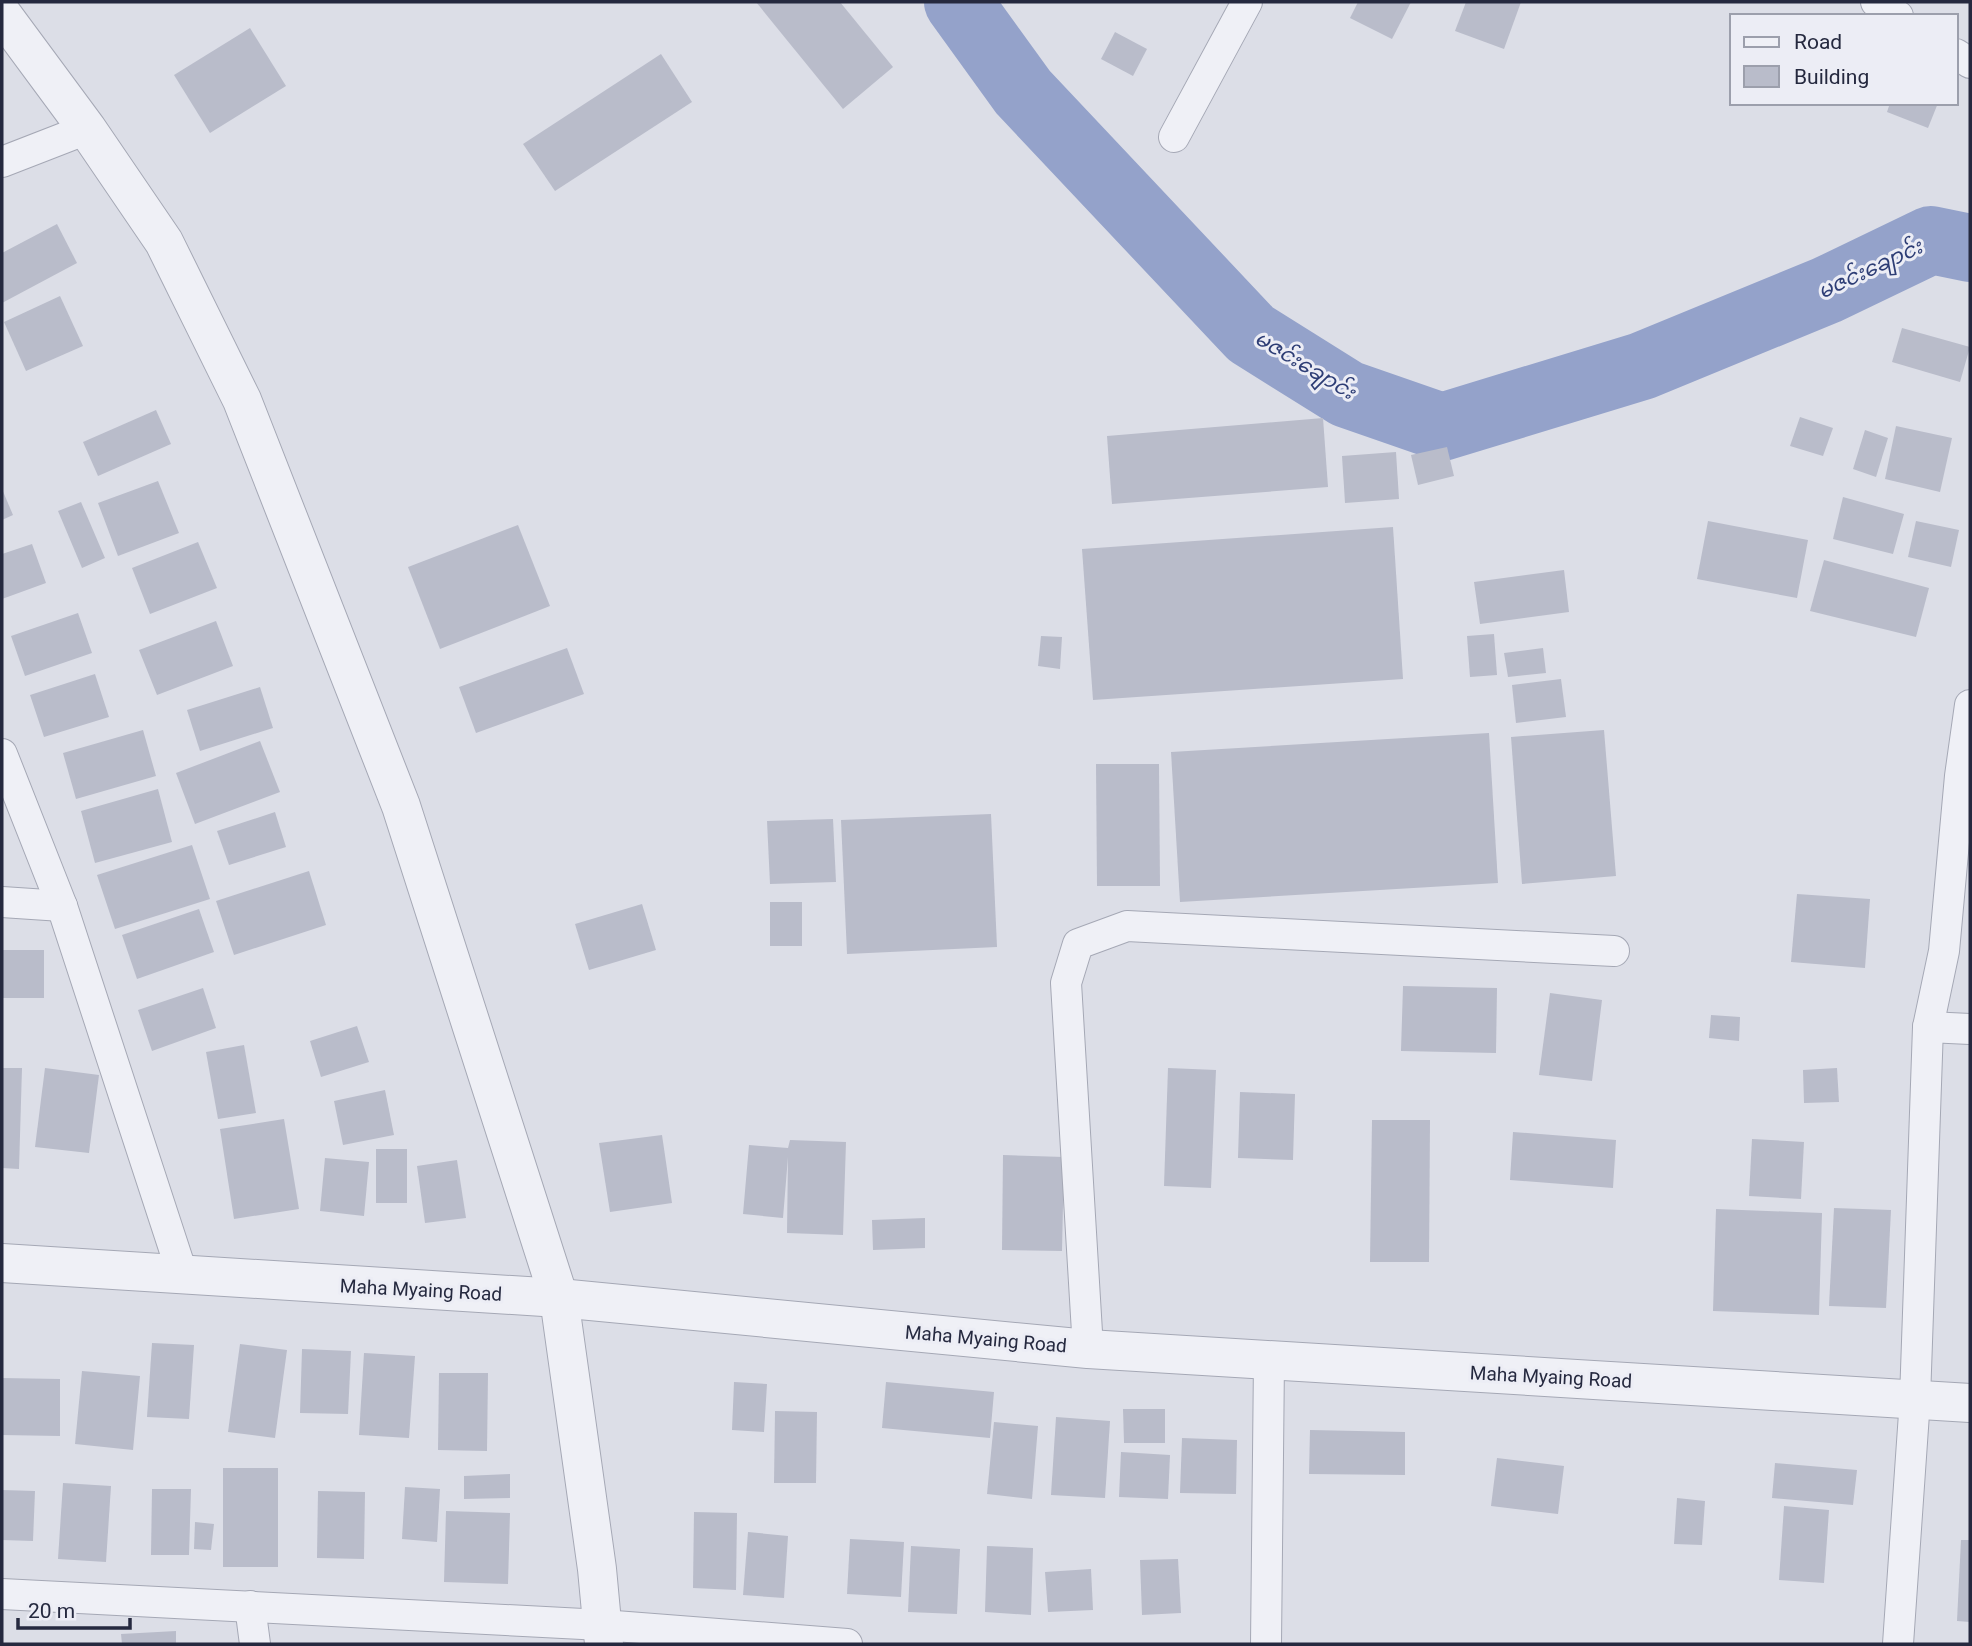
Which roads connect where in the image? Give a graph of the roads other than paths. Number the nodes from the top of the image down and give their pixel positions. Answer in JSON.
{"nodes":[{"id":1,"x":1247,"y":2,"type":"edge"},
{"id":2,"x":1876,"y":2,"type":"edge"},
{"id":3,"x":2,"y":14,"type":"edge"},
{"id":4,"x":1895,"y":14,"type":"edge"},
{"id":5,"x":87,"y":129,"type":"junction"},
{"id":6,"x":1174,"y":136,"type":"dead end"},
{"id":7,"x":2,"y":162,"type":"edge"},
{"id":8,"x":1970,"y":705,"type":"edge"},
{"id":9,"x":2,"y":754,"type":"edge"},
{"id":10,"x":2,"y":902,"type":"edge"},
{"id":11,"x":62,"y":906,"type":"junction"},
{"id":12,"x":1614,"y":951,"type":"dead end"},
{"id":13,"x":1928,"y":1027,"type":"junction"},
{"id":14,"x":1970,"y":1029,"type":"edge"},
{"id":15,"x":2,"y":1263,"type":"edge"},
{"id":16,"x":183,"y":1276,"type":"junction"},
{"id":17,"x":559,"y":1298,"type":"junction"},
{"id":18,"x":1088,"y":1349,"type":"junction"},
{"id":19,"x":1269,"y":1360,"type":"junction"},
{"id":20,"x":1915,"y":1399,"type":"junction"},
{"id":21,"x":1970,"y":1403,"type":"edge"},
{"id":22,"x":2,"y":1594,"type":"edge"},
{"id":23,"x":250,"y":1606,"type":"junction"},
{"id":24,"x":603,"y":1634,"type":"edge"},
{"id":25,"x":255,"y":1644,"type":"edge"},
{"id":26,"x":846,"y":1644,"type":"edge"},
{"id":27,"x":1266,"y":1644,"type":"edge"},
{"id":28,"x":1898,"y":1644,"type":"edge"}],
"edges":[{"from":1,"to":6,"type":"street"},
{"from":2,"to":4,"type":"street"},
{"from":3,"to":5,"type":"street"},
{"from":5,"to":7,"type":"street"},
{"from":5,"to":17,"type":"street"},
{"from":8,"to":13,"type":"street"},
{"from":9,"to":11,"type":"street"},
{"from":10,"to":11,"type":"street"},
{"from":11,"to":16,"type":"street"},
{"from":12,"to":18,"type":"street"},
{"from":13,"to":14,"type":"street"},
{"from":13,"to":20,"type":"street"},
{"from":15,"to":16,"type":"street","name":"Maha Myaing Road"},
{"from":16,"to":17,"type":"street","name":"Maha Myaing Road"},
{"from":17,"to":18,"type":"street","name":"Maha Myaing Road"},
{"from":17,"to":24,"type":"street"},
{"from":18,"to":19,"type":"street","name":"Maha Myaing Road"},
{"from":19,"to":20,"type":"street","name":"Maha Myaing Road"},
{"from":19,"to":27,"type":"street"},
{"from":20,"to":21,"type":"street","name":"Maha Myaing Road"},
{"from":20,"to":28,"type":"street"},
{"from":22,"to":23,"type":"street"},
{"from":23,"to":24,"type":"street"},
{"from":23,"to":25,"type":"street"},
{"from":24,"to":26,"type":"street"}]}
